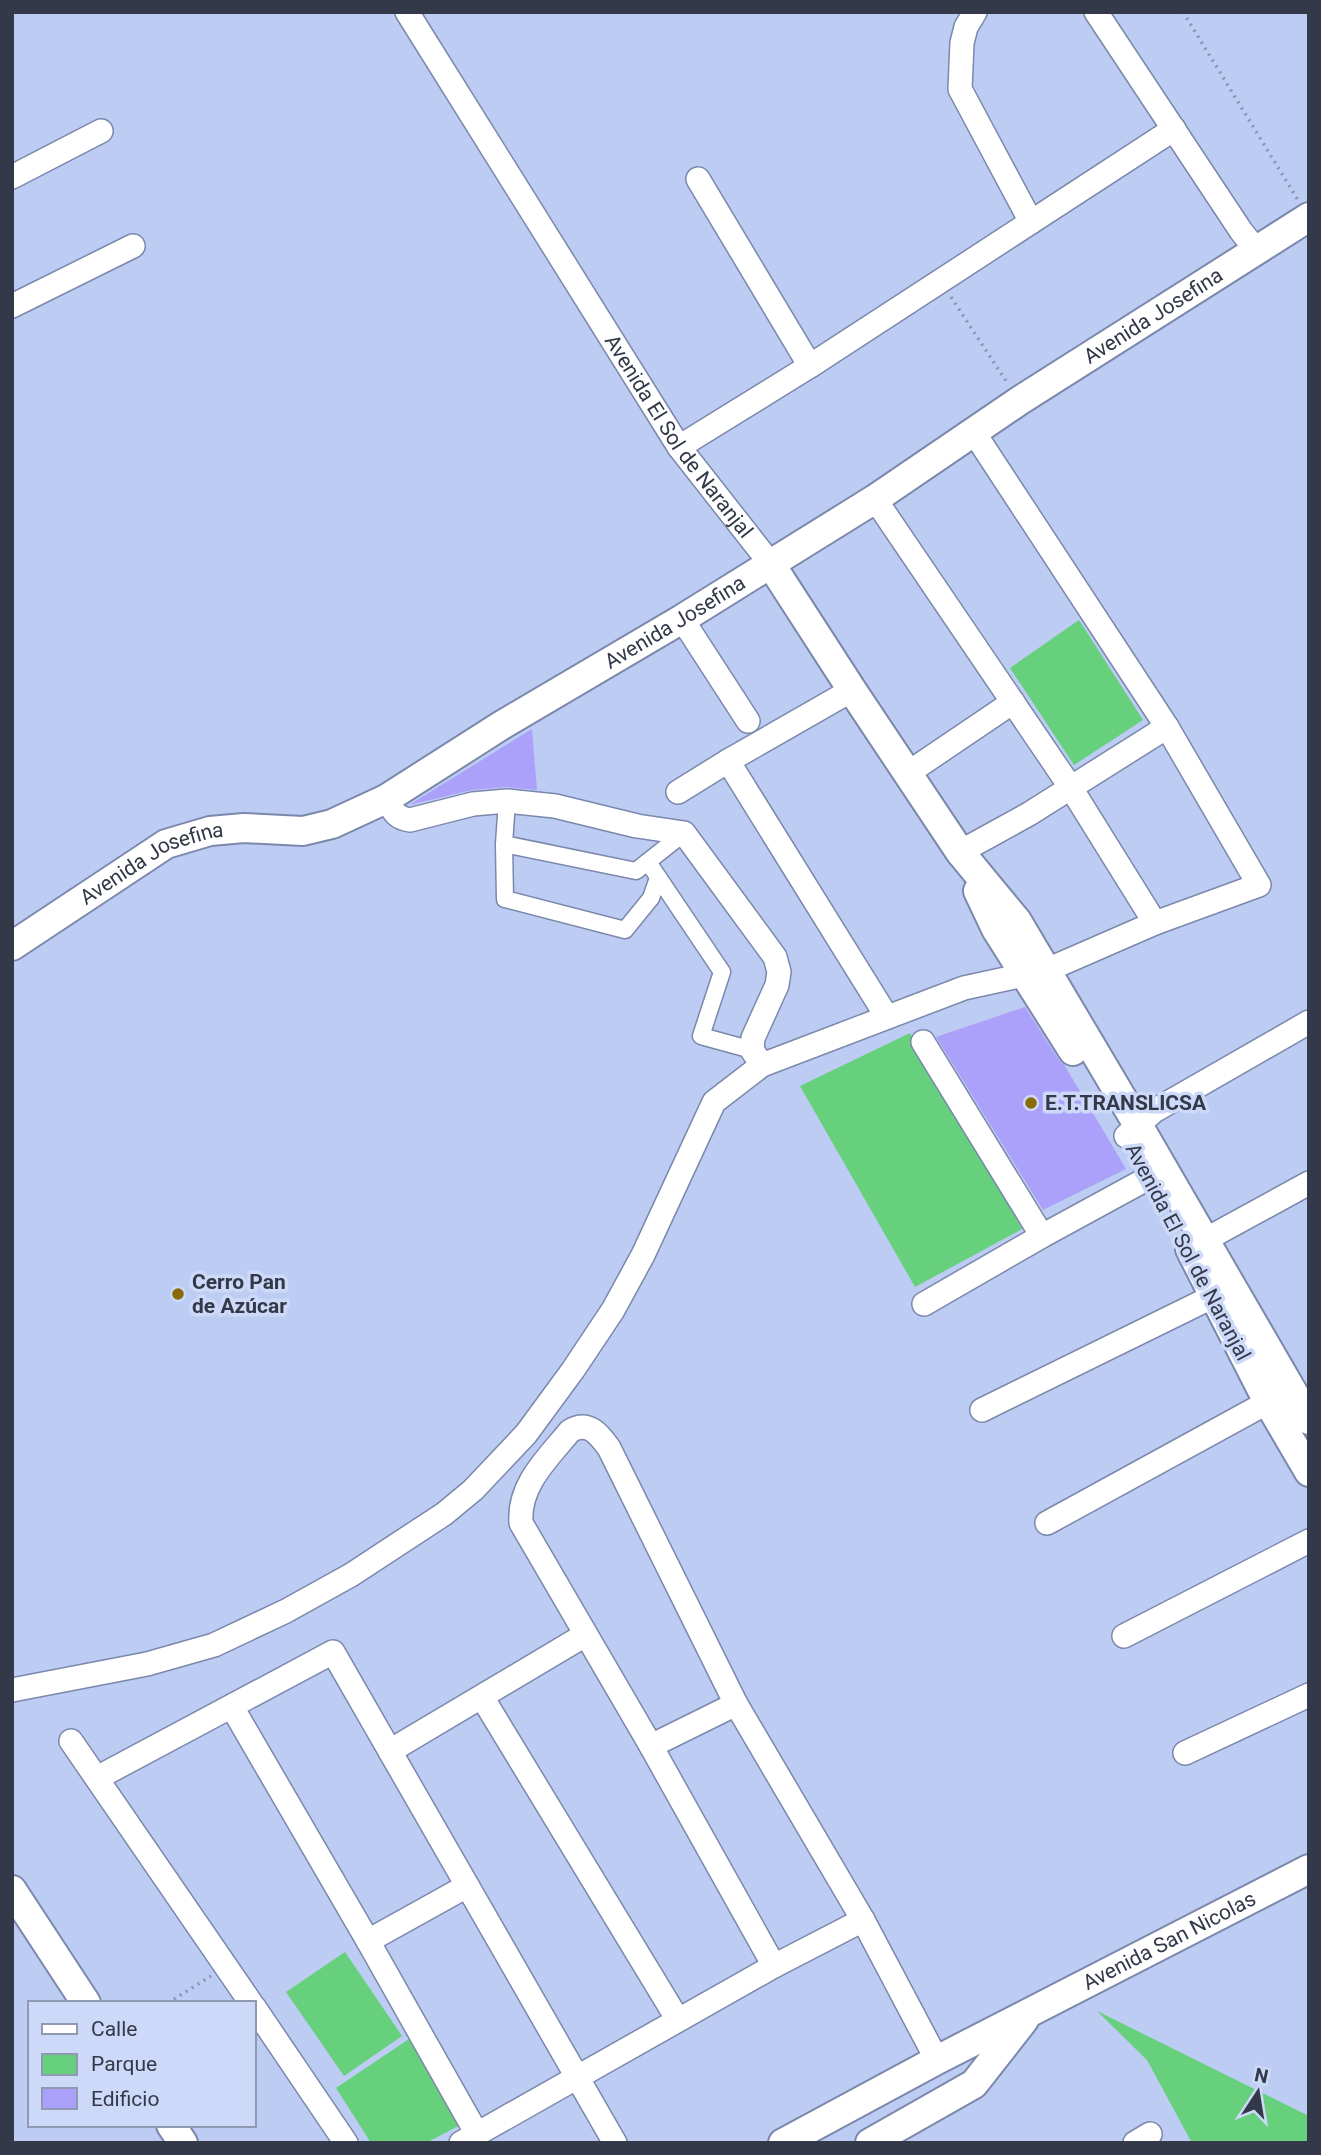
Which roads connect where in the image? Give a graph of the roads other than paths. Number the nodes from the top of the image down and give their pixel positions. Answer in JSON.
{"nodes":[{"id":1,"x":407,"y":12,"type":"edge"},
{"id":2,"x":975,"y":12,"type":"edge"},
{"id":3,"x":1096,"y":12,"type":"edge"},
{"id":4,"x":1174,"y":129,"type":"junction"},
{"id":5,"x":101,"y":131,"type":"dead end"},
{"id":6,"x":12,"y":177,"type":"edge"},
{"id":7,"x":698,"y":179,"type":"dead end"},
{"id":8,"x":1305,"y":211,"type":"edge"},
{"id":9,"x":1031,"y":222,"type":"junction"},
{"id":10,"x":133,"y":246,"type":"dead end"},
{"id":11,"x":1257,"y":251,"type":"junction"},
{"id":12,"x":12,"y":306,"type":"edge"},
{"id":13,"x":810,"y":366,"type":"junction"},
{"id":14,"x":973,"y":431,"type":"junction"},
{"id":15,"x":679,"y":447,"type":"junction"},
{"id":16,"x":875,"y":499,"type":"junction"},
{"id":17,"x":770,"y":563,"type":"junction"},
{"id":18,"x":681,"y":619,"type":"junction"},
{"id":19,"x":852,"y":691,"type":"junction"},
{"id":20,"x":1013,"y":702,"type":"junction"},
{"id":21,"x":748,"y":721,"type":"dead end"},
{"id":22,"x":1167,"y":727,"type":"junction"},
{"id":23,"x":729,"y":761,"type":"junction"},
{"id":24,"x":908,"y":773,"type":"junction"},
{"id":25,"x":1071,"y":788,"type":"junction"},
{"id":26,"x":678,"y":792,"type":"dead end"},
{"id":27,"x":386,"y":799,"type":"junction"},
{"id":28,"x":507,"y":801,"type":"junction"},
{"id":29,"x":684,"y":833,"type":"junction"},
{"id":30,"x":504,"y":844,"type":"junction"},
{"id":31,"x":960,"y":852,"type":"junction"},
{"id":32,"x":648,"y":862,"type":"junction"},
{"id":33,"x":659,"y":878,"type":"junction"},
{"id":34,"x":1155,"y":923,"type":"junction"},
{"id":35,"x":12,"y":946,"type":"edge"},
{"id":36,"x":1037,"y":973,"type":"junction"},
{"id":37,"x":887,"y":1017,"type":"junction"},
{"id":38,"x":1309,"y":1022,"type":"edge"},
{"id":39,"x":923,"y":1042,"type":"dead end"},
{"id":40,"x":757,"y":1058,"type":"junction"},
{"id":41,"x":1132,"y":1131,"type":"junction"},
{"id":42,"x":1157,"y":1174,"type":"junction"},
{"id":43,"x":1309,"y":1183,"type":"edge"},
{"id":44,"x":1042,"y":1236,"type":"junction"},
{"id":45,"x":1198,"y":1245,"type":"junction"},
{"id":46,"x":1214,"y":1296,"type":"junction"},
{"id":47,"x":924,"y":1304,"type":"dead end"},
{"id":48,"x":1268,"y":1402,"type":"junction"},
{"id":49,"x":982,"y":1410,"type":"dead end"},
{"id":50,"x":1309,"y":1420,"type":"edge"},
{"id":51,"x":1309,"y":1472,"type":"edge"},
{"id":52,"x":1047,"y":1523,"type":"dead end"},
{"id":53,"x":1309,"y":1541,"type":"edge"},
{"id":54,"x":585,"y":1635,"type":"junction"},
{"id":55,"x":1124,"y":1636,"type":"dead end"},
{"id":56,"x":12,"y":1690,"type":"edge"},
{"id":57,"x":1309,"y":1695,"type":"edge"},
{"id":58,"x":482,"y":1697,"type":"junction"},
{"id":59,"x":736,"y":1704,"type":"junction"},
{"id":60,"x":232,"y":1707,"type":"junction"},
{"id":61,"x":71,"y":1741,"type":"dead end"},
{"id":62,"x":651,"y":1746,"type":"junction"},
{"id":63,"x":390,"y":1751,"type":"junction"},
{"id":64,"x":1185,"y":1753,"type":"dead end"},
{"id":65,"x":97,"y":1778,"type":"junction"},
{"id":66,"x":1309,"y":1869,"type":"edge"},
{"id":67,"x":467,"y":1886,"type":"junction"},
{"id":68,"x":12,"y":1889,"type":"edge"},
{"id":69,"x":863,"y":1920,"type":"junction"},
{"id":70,"x":368,"y":1941,"type":"junction"},
{"id":71,"x":774,"y":1966,"type":"junction"},
{"id":72,"x":85,"y":2001,"type":"edge"},
{"id":73,"x":250,"y":2001,"type":"edge"},
{"id":74,"x":256,"y":2010,"type":"edge"},
{"id":75,"x":1030,"y":2012,"type":"junction"},
{"id":76,"x":678,"y":2020,"type":"junction"},
{"id":77,"x":937,"y":2060,"type":"junction"},
{"id":78,"x":577,"y":2077,"type":"junction"},
{"id":79,"x":172,"y":2127,"type":"edge"},
{"id":80,"x":469,"y":2138,"type":"edge"},
{"id":81,"x":183,"y":2143,"type":"edge"},
{"id":82,"x":346,"y":2143,"type":"edge"},
{"id":83,"x":615,"y":2143,"type":"edge"},
{"id":84,"x":783,"y":2143,"type":"edge"},
{"id":85,"x":870,"y":2143,"type":"edge"}],
"edges":[{"from":1,"to":15,"type":"street","name":"Avenida El Sol de Naranjal"},
{"from":2,"to":9,"type":"street"},
{"from":3,"to":4,"type":"street"},
{"from":4,"to":9,"type":"street"},
{"from":4,"to":11,"type":"street"},
{"from":5,"to":6,"type":"street"},
{"from":7,"to":13,"type":"street"},
{"from":8,"to":11,"type":"street","name":"Avenida Josefina"},
{"from":9,"to":13,"type":"street"},
{"from":10,"to":12,"type":"street"},
{"from":11,"to":14,"type":"street","name":"Avenida Josefina"},
{"from":13,"to":15,"type":"street"},
{"from":14,"to":16,"type":"street","name":"Avenida Josefina"},
{"from":14,"to":22,"type":"street"},
{"from":15,"to":17,"type":"street","name":"Avenida El Sol de Naranjal"},
{"from":16,"to":17,"type":"street","name":"Avenida Josefina"},
{"from":16,"to":20,"type":"street"},
{"from":17,"to":18,"type":"street","name":"Avenida Josefina"},
{"from":17,"to":19,"type":"street","name":"Avenida El Sol de Naranjal"},
{"from":18,"to":21,"type":"street"},
{"from":18,"to":27,"type":"street","name":"Avenida Josefina"},
{"from":19,"to":23,"type":"street"},
{"from":19,"to":24,"type":"street","name":"Avenida El Sol de Naranjal"},
{"from":20,"to":24,"type":"street"},
{"from":20,"to":25,"type":"street"},
{"from":22,"to":25,"type":"street"},
{"from":22,"to":34,"type":"street"},
{"from":23,"to":26,"type":"street"},
{"from":23,"to":37,"type":"street"},
{"from":24,"to":31,"type":"street","name":"Avenida El Sol de Naranjal"},
{"from":25,"to":31,"type":"street"},
{"from":25,"to":34,"type":"street"},
{"from":27,"to":28,"type":"street"},
{"from":27,"to":35,"type":"street","name":"Avenida Josefina"},
{"from":28,"to":29,"type":"street"},
{"from":28,"to":30,"type":"street"},
{"from":29,"to":32,"type":"street"},
{"from":29,"to":40,"type":"street"},
{"from":30,"to":32,"type":"street"},
{"from":30,"to":33,"type":"street"},
{"from":31,"to":36,"type":"street","name":"Avenida El Sol de Naranjal"},
{"from":32,"to":33,"type":"street"},
{"from":33,"to":40,"type":"street"},
{"from":34,"to":36,"type":"street"},
{"from":36,"to":37,"type":"street"},
{"from":36,"to":41,"type":"street","name":"Avenida El Sol de Naranjal"},
{"from":37,"to":40,"type":"street"},
{"from":38,"to":41,"type":"street"},
{"from":39,"to":44,"type":"street"},
{"from":40,"to":56,"type":"street"},
{"from":41,"to":42,"type":"street","name":"Avenida El Sol de Naranjal"},
{"from":42,"to":44,"type":"street"},
{"from":42,"to":45,"type":"street","name":"Avenida El Sol de Naranjal"},
{"from":43,"to":45,"type":"street"},
{"from":44,"to":47,"type":"street"},
{"from":45,"to":46,"type":"street","name":"Avenida El Sol de Naranjal"},
{"from":45,"to":50,"type":"street","name":"Avenida El Sol de Naranjal"},
{"from":46,"to":48,"type":"street","name":"Avenida El Sol de Naranjal"},
{"from":46,"to":49,"type":"street"},
{"from":48,"to":51,"type":"street","name":"Avenida El Sol de Naranjal"},
{"from":48,"to":52,"type":"street"},
{"from":53,"to":55,"type":"street"},
{"from":54,"to":58,"type":"street"},
{"from":54,"to":59,"type":"street"},
{"from":54,"to":62,"type":"street"},
{"from":57,"to":64,"type":"street"},
{"from":58,"to":63,"type":"street"},
{"from":58,"to":76,"type":"street"},
{"from":59,"to":62,"type":"street"},
{"from":59,"to":69,"type":"street"},
{"from":60,"to":63,"type":"street"},
{"from":60,"to":65,"type":"street"},
{"from":60,"to":70,"type":"street"},
{"from":61,"to":65,"type":"street"},
{"from":62,"to":71,"type":"street"},
{"from":63,"to":67,"type":"street"},
{"from":65,"to":73,"type":"street"},
{"from":66,"to":75,"type":"street","name":"Avenida San Nicolas"},
{"from":67,"to":70,"type":"street"},
{"from":67,"to":78,"type":"street"},
{"from":68,"to":72,"type":"street"},
{"from":69,"to":71,"type":"street"},
{"from":69,"to":77,"type":"street"},
{"from":70,"to":80,"type":"street"},
{"from":71,"to":76,"type":"street"},
{"from":74,"to":82,"type":"street"},
{"from":75,"to":77,"type":"street","name":"Avenida San Nicolas"},
{"from":75,"to":85,"type":"street","name":"Avenida San Nicolas"},
{"from":76,"to":78,"type":"street"},
{"from":77,"to":84,"type":"street","name":"Avenida San Nicolas"},
{"from":78,"to":80,"type":"street"},
{"from":78,"to":83,"type":"street"},
{"from":79,"to":81,"type":"street"}]}
